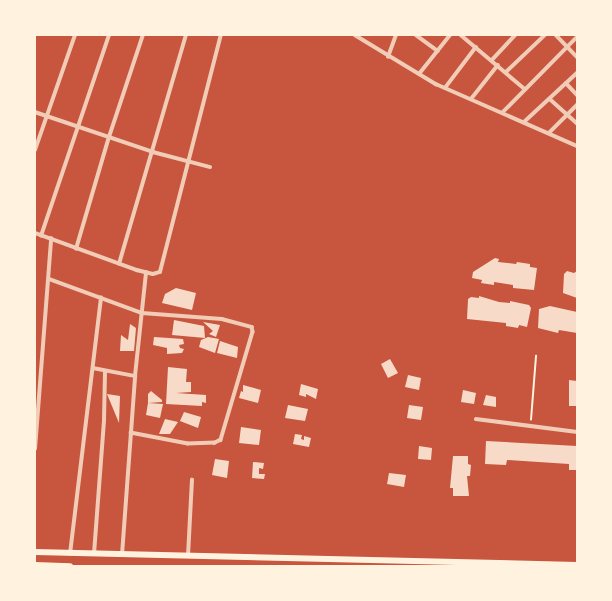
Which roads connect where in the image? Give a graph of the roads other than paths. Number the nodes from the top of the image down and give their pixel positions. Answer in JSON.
{"nodes":[{"id":1,"x":75,"y":35,"type":"edge"},
{"id":2,"x":109,"y":35,"type":"edge"},
{"id":3,"x":143,"y":35,"type":"edge"},
{"id":4,"x":186,"y":35,"type":"edge"},
{"id":5,"x":221,"y":35,"type":"edge"},
{"id":6,"x":355,"y":35,"type":"edge"},
{"id":7,"x":396,"y":35,"type":"edge"},
{"id":8,"x":416,"y":35,"type":"edge"},
{"id":9,"x":450,"y":35,"type":"edge"},
{"id":10,"x":461,"y":35,"type":"edge"},
{"id":11,"x":515,"y":35,"type":"edge"},
{"id":12,"x":545,"y":35,"type":"edge"},
{"id":13,"x":556,"y":35,"type":"edge"},
{"id":14,"x":577,"y":37,"type":"edge"},
{"id":15,"x":567,"y":46,"type":"junction"},
{"id":16,"x":476,"y":47,"type":"junction"},
{"id":17,"x":438,"y":50,"type":"junction"},
{"id":18,"x":388,"y":57,"type":"junction"},
{"id":19,"x":577,"y":57,"type":"edge"},
{"id":20,"x":492,"y":60,"type":"junction"},
{"id":21,"x":498,"y":65,"type":"junction"},
{"id":22,"x":506,"y":72,"type":"junction"},
{"id":23,"x":577,"y":73,"type":"edge"},
{"id":24,"x":419,"y":74,"type":"junction"},
{"id":25,"x":566,"y":83,"type":"junction"},
{"id":26,"x":445,"y":88,"type":"junction"},
{"id":27,"x":525,"y":89,"type":"junction"},
{"id":28,"x":577,"y":95,"type":"edge"},
{"id":29,"x":550,"y":98,"type":"junction"},
{"id":30,"x":471,"y":99,"type":"junction"},
{"id":31,"x":577,"y":105,"type":"edge"},
{"id":32,"x":35,"y":112,"type":"edge"},
{"id":33,"x":503,"y":112,"type":"junction"},
{"id":34,"x":567,"y":114,"type":"junction"},
{"id":35,"x":47,"y":115,"type":"junction"},
{"id":36,"x":524,"y":122,"type":"junction"},
{"id":37,"x":577,"y":124,"type":"edge"},
{"id":38,"x":77,"y":126,"type":"junction"},
{"id":39,"x":549,"y":133,"type":"junction"},
{"id":40,"x":109,"y":138,"type":"junction"},
{"id":41,"x":577,"y":146,"type":"edge"},
{"id":42,"x":35,"y":150,"type":"edge"},
{"id":43,"x":153,"y":152,"type":"junction"},
{"id":44,"x":187,"y":160,"type":"junction"},
{"id":45,"x":210,"y":166,"type":"dead end"},
{"id":46,"x":35,"y":233,"type":"edge"},
{"id":47,"x":41,"y":236,"type":"junction"},
{"id":48,"x":51,"y":239,"type":"junction"},
{"id":49,"x":76,"y":249,"type":"junction"},
{"id":50,"x":119,"y":264,"type":"junction"},
{"id":51,"x":146,"y":273,"type":"junction"},
{"id":52,"x":49,"y":278,"type":"junction"},
{"id":53,"x":102,"y":298,"type":"junction"},
{"id":54,"x":142,"y":313,"type":"junction"},
{"id":55,"x":93,"y":368,"type":"junction"},
{"id":56,"x":105,"y":372,"type":"junction"},
{"id":57,"x":135,"y":376,"type":"junction"},
{"id":58,"x":476,"y":419,"type":"dead end"},
{"id":59,"x":577,"y":432,"type":"edge"},
{"id":60,"x":131,"y":433,"type":"junction"},
{"id":61,"x":35,"y":449,"type":"edge"},
{"id":62,"x":192,"y":480,"type":"dead end"},
{"id":63,"x":35,"y":552,"type":"edge"},
{"id":64,"x":70,"y":554,"type":"junction"},
{"id":65,"x":94,"y":554,"type":"junction"},
{"id":66,"x":122,"y":555,"type":"junction"},
{"id":67,"x":188,"y":557,"type":"junction"},
{"id":68,"x":35,"y":565,"type":"edge"},
{"id":69,"x":577,"y":565,"type":"edge"},
{"id":70,"x":48,"y":566,"type":"edge"},
{"id":71,"x":66,"y":566,"type":"edge"},
{"id":72,"x":70,"y":566,"type":"edge"}],
"edges":[{"from":1,"to":35,"type":"street"},
{"from":2,"to":38,"type":"street"},
{"from":3,"to":40,"type":"street"},
{"from":4,"to":43,"type":"street"},
{"from":5,"to":44,"type":"street"},
{"from":6,"to":18,"type":"street"},
{"from":7,"to":18,"type":"street"},
{"from":8,"to":17,"type":"street"},
{"from":9,"to":17,"type":"street"},
{"from":10,"to":16,"type":"street"},
{"from":11,"to":20,"type":"street"},
{"from":12,"to":22,"type":"street"},
{"from":13,"to":15,"type":"street"},
{"from":14,"to":15,"type":"street"},
{"from":15,"to":19,"type":"street"},
{"from":15,"to":27,"type":"street"},
{"from":16,"to":20,"type":"street"},
{"from":16,"to":26,"type":"street"},
{"from":17,"to":24,"type":"street"},
{"from":18,"to":24,"type":"street"},
{"from":20,"to":21,"type":"street"},
{"from":21,"to":22,"type":"street"},
{"from":21,"to":30,"type":"street"},
{"from":22,"to":27,"type":"street"},
{"from":23,"to":25,"type":"street"},
{"from":24,"to":26,"type":"street"},
{"from":25,"to":28,"type":"street"},
{"from":25,"to":29,"type":"street"},
{"from":26,"to":30,"type":"street"},
{"from":27,"to":33,"type":"street"},
{"from":29,"to":34,"type":"street"},
{"from":29,"to":36,"type":"street"},
{"from":30,"to":33,"type":"street"},
{"from":31,"to":34,"type":"street"},
{"from":32,"to":35,"type":"street"},
{"from":33,"to":36,"type":"street"},
{"from":34,"to":37,"type":"street"},
{"from":34,"to":39,"type":"street"},
{"from":35,"to":38,"type":"street"},
{"from":35,"to":42,"type":"street"},
{"from":36,"to":39,"type":"street"},
{"from":38,"to":40,"type":"street"},
{"from":38,"to":47,"type":"street"},
{"from":39,"to":41,"type":"street"},
{"from":40,"to":43,"type":"street"},
{"from":40,"to":49,"type":"street"},
{"from":43,"to":44,"type":"street"},
{"from":43,"to":50,"type":"street"},
{"from":44,"to":45,"type":"street"},
{"from":44,"to":51,"type":"street"},
{"from":46,"to":47,"type":"street"},
{"from":47,"to":48,"type":"street"},
{"from":48,"to":49,"type":"street"},
{"from":48,"to":52,"type":"street"},
{"from":49,"to":50,"type":"street"},
{"from":50,"to":51,"type":"street"},
{"from":51,"to":54,"type":"street"},
{"from":52,"to":53,"type":"street"},
{"from":52,"to":61,"type":"street"},
{"from":53,"to":54,"type":"street"},
{"from":53,"to":55,"type":"street"},
{"from":54,"to":57,"type":"street"},
{"from":54,"to":60,"type":"street"},
{"from":55,"to":56,"type":"street"},
{"from":55,"to":64,"type":"street"},
{"from":56,"to":57,"type":"street"},
{"from":56,"to":65,"type":"street"},
{"from":57,"to":60,"type":"street"},
{"from":58,"to":59,"type":"street"},
{"from":60,"to":66,"type":"street"},
{"from":62,"to":67,"type":"street"},
{"from":63,"to":64,"type":"highway"},
{"from":64,"to":65,"type":"highway"},
{"from":65,"to":66,"type":"highway"},
{"from":66,"to":67,"type":"highway"},
{"from":67,"to":69,"type":"highway"},
{"from":68,"to":70,"type":"highway"},
{"from":70,"to":71,"type":"highway"},
{"from":71,"to":72,"type":"highway"}]}
